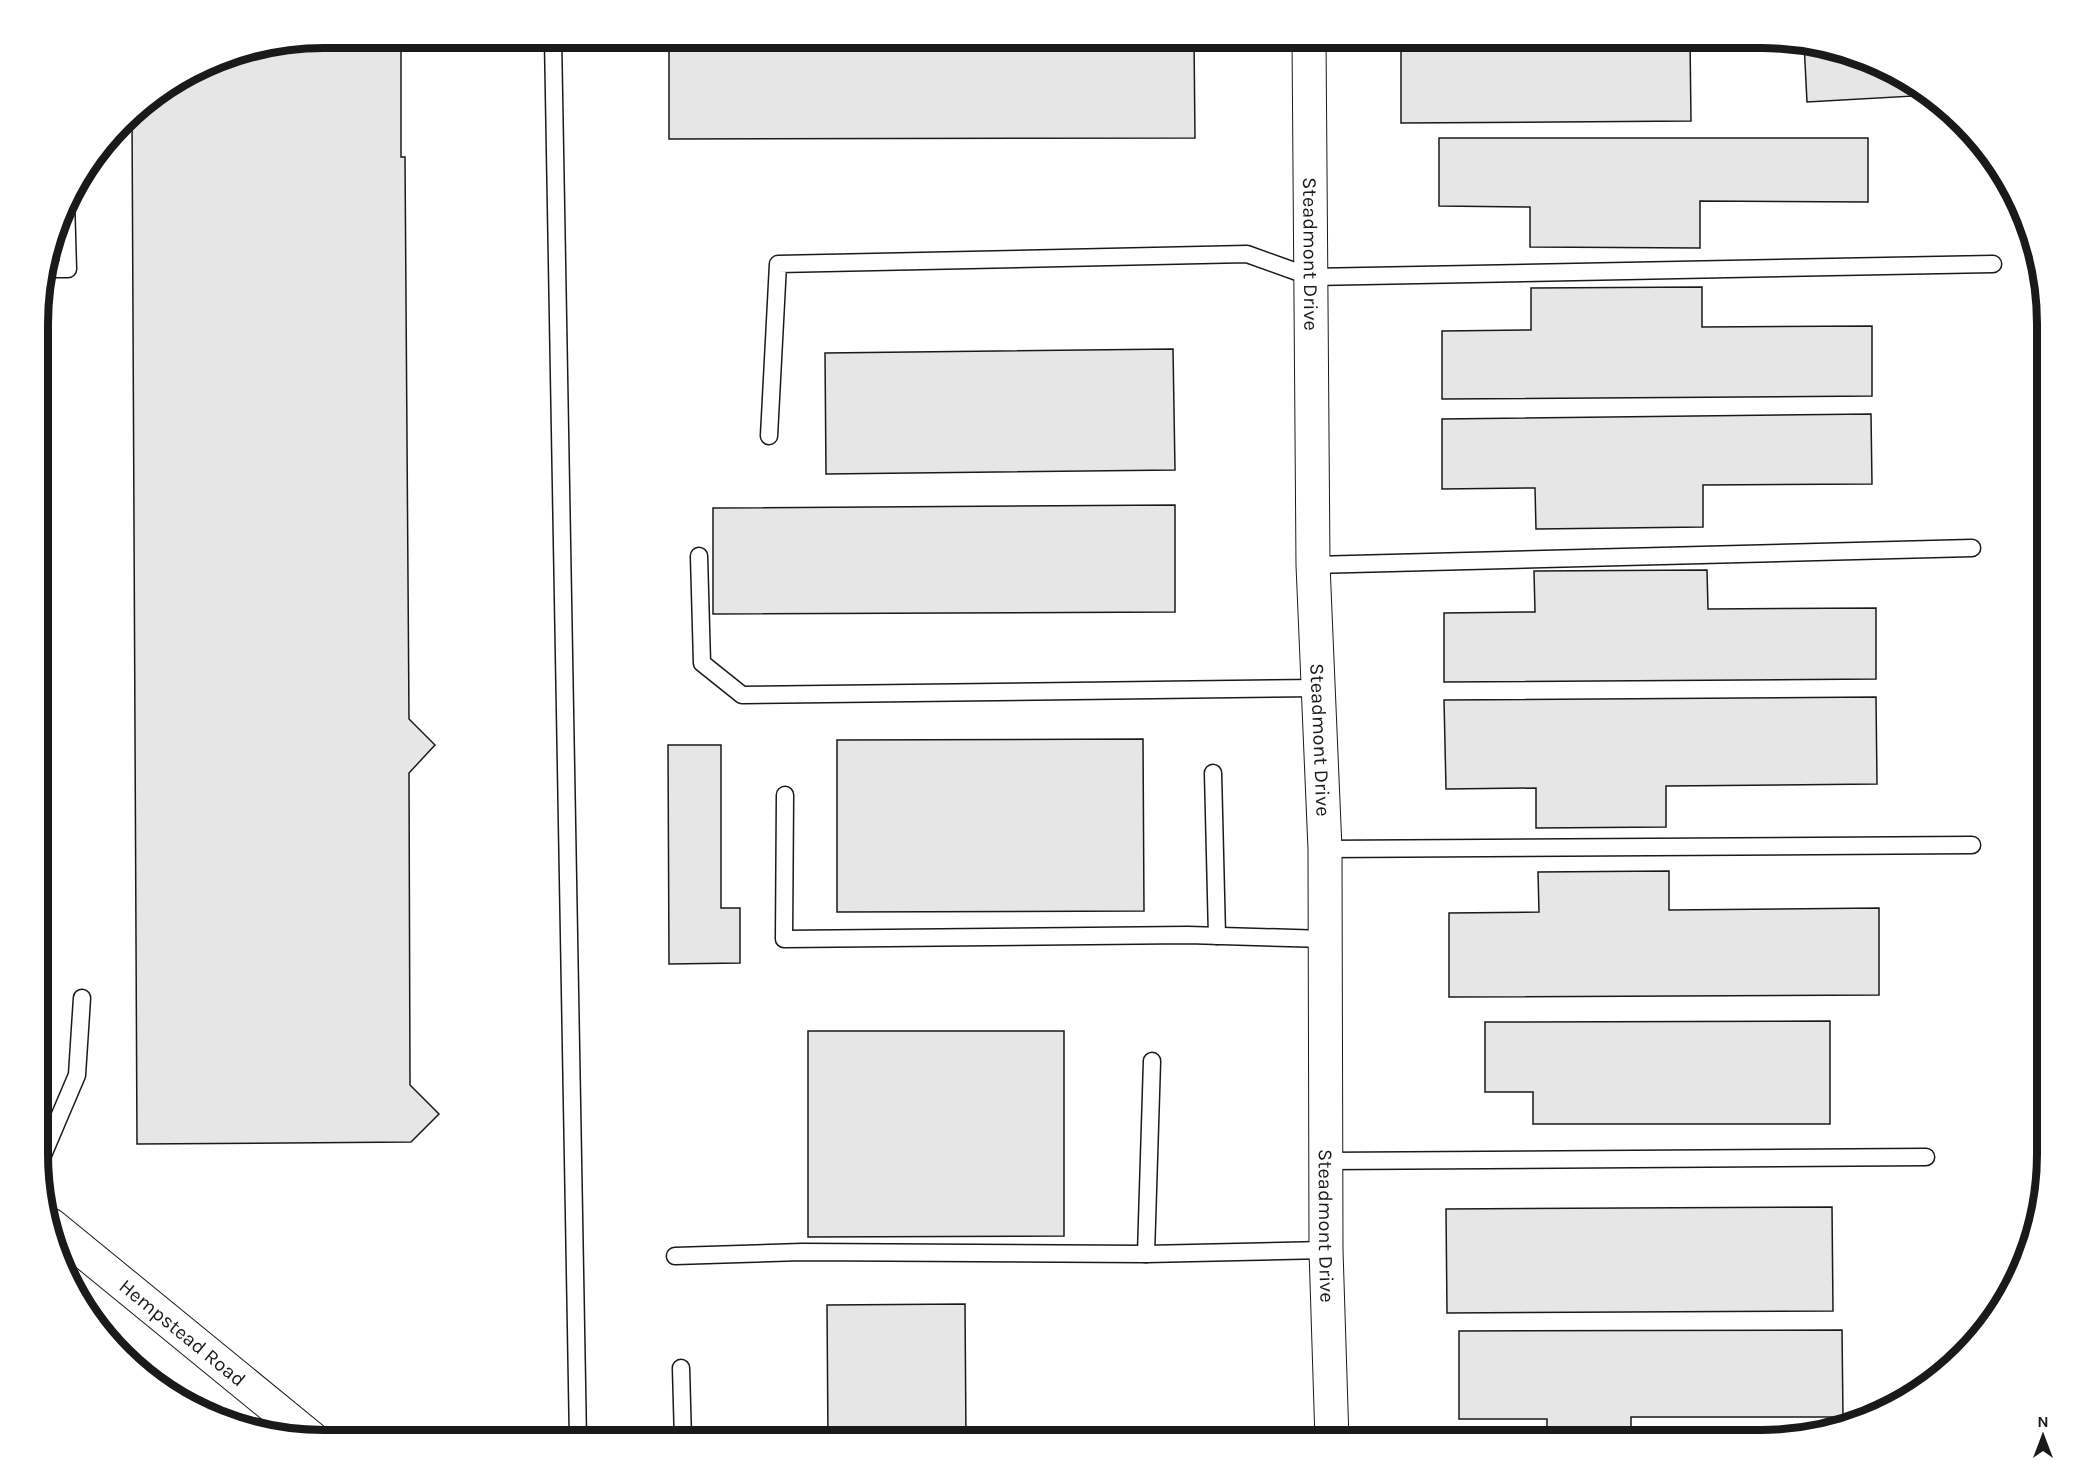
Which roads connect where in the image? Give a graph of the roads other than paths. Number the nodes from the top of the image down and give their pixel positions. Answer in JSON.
{"nodes":[{"id":1,"x":553,"y":48,"type":"edge"},
{"id":2,"x":1309,"y":48,"type":"edge"},
{"id":3,"x":67,"y":225,"type":"edge"},
{"id":4,"x":1993,"y":264,"type":"dead end"},
{"id":5,"x":53,"y":269,"type":"edge"},
{"id":6,"x":1311,"y":278,"type":"junction"},
{"id":7,"x":769,"y":436,"type":"dead end"},
{"id":8,"x":1972,"y":548,"type":"dead end"},
{"id":9,"x":699,"y":556,"type":"dead end"},
{"id":10,"x":1313,"y":565,"type":"junction"},
{"id":11,"x":1318,"y":688,"type":"junction"},
{"id":12,"x":1213,"y":773,"type":"dead end"},
{"id":13,"x":785,"y":795,"type":"dead end"},
{"id":14,"x":1972,"y":845,"type":"dead end"},
{"id":15,"x":1325,"y":849,"type":"junction"},
{"id":16,"x":1217,"y":936,"type":"junction"},
{"id":17,"x":1326,"y":939,"type":"junction"},
{"id":18,"x":82,"y":998,"type":"dead end"},
{"id":19,"x":1152,"y":1061,"type":"dead end"},
{"id":20,"x":48,"y":1143,"type":"edge"},
{"id":21,"x":1926,"y":1156,"type":"dead end"},
{"id":22,"x":1326,"y":1161,"type":"junction"},
{"id":23,"x":59,"y":1232,"type":"edge"},
{"id":24,"x":1326,"y":1250,"type":"junction"},
{"id":25,"x":1146,"y":1254,"type":"junction"},
{"id":26,"x":675,"y":1256,"type":"dead end"},
{"id":27,"x":681,"y":1368,"type":"dead end"},
{"id":28,"x":300,"y":1429,"type":"edge"},
{"id":29,"x":578,"y":1430,"type":"edge"},
{"id":30,"x":683,"y":1430,"type":"edge"},
{"id":31,"x":1332,"y":1430,"type":"edge"}],
"edges":[{"from":1,"to":29,"type":"lane"},
{"from":2,"to":6,"type":"street","name":"Steadmont Drive"},
{"from":3,"to":5,"type":"lane"},
{"from":4,"to":6,"type":"lane"},
{"from":6,"to":7,"type":"lane"},
{"from":6,"to":10,"type":"street","name":"Steadmont Drive"},
{"from":8,"to":10,"type":"lane"},
{"from":9,"to":11,"type":"lane"},
{"from":10,"to":11,"type":"street","name":"Steadmont Drive"},
{"from":11,"to":15,"type":"street","name":"Steadmont Drive"},
{"from":12,"to":16,"type":"lane"},
{"from":13,"to":16,"type":"lane"},
{"from":14,"to":15,"type":"lane"},
{"from":15,"to":17,"type":"street","name":"Steadmont Drive"},
{"from":16,"to":17,"type":"lane"},
{"from":17,"to":22,"type":"street","name":"Steadmont Drive"},
{"from":18,"to":20,"type":"lane"},
{"from":19,"to":25,"type":"lane"},
{"from":21,"to":22,"type":"lane"},
{"from":22,"to":24,"type":"street","name":"Steadmont Drive"},
{"from":23,"to":28,"type":"street","name":"Hempstead Road"},
{"from":24,"to":25,"type":"lane"},
{"from":24,"to":31,"type":"street","name":"Steadmont Drive"},
{"from":25,"to":26,"type":"lane"},
{"from":27,"to":30,"type":"lane"}]}
